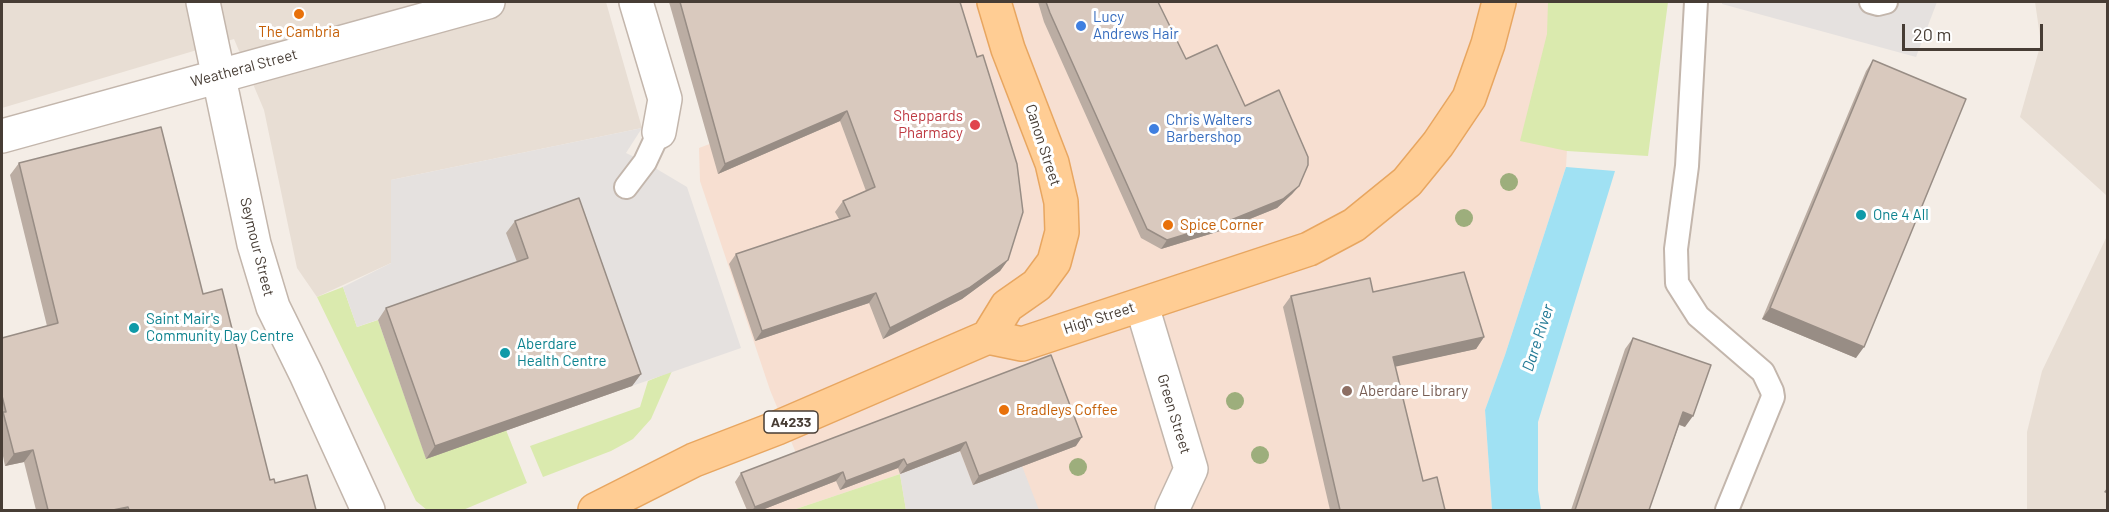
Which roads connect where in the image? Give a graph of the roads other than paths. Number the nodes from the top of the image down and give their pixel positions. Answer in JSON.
{"nodes":[{"id":1,"x":203,"y":2,"type":"edge"},
{"id":2,"x":488,"y":2,"type":"edge"},
{"id":3,"x":636,"y":2,"type":"edge"},
{"id":4,"x":994,"y":2,"type":"edge"},
{"id":5,"x":1499,"y":2,"type":"edge"},
{"id":6,"x":1696,"y":2,"type":"edge"},
{"id":7,"x":1871,"y":2,"type":"edge"},
{"id":8,"x":1886,"y":2,"type":"edge"},
{"id":9,"x":219,"y":74,"type":"junction"},
{"id":10,"x":659,"y":132,"type":"joint"},
{"id":11,"x":2,"y":136,"type":"edge"},
{"id":12,"x":626,"y":187,"type":"dead end"},
{"id":13,"x":1145,"y":316,"type":"dead end"},
{"id":14,"x":988,"y":338,"type":"junction"},
{"id":15,"x":368,"y":510,"type":"edge"},
{"id":16,"x":595,"y":510,"type":"edge"},
{"id":17,"x":1172,"y":510,"type":"edge"},
{"id":18,"x":1727,"y":510,"type":"edge"}],
"edges":[{"from":1,"to":9,"type":"street","name":"Seymour Street"},
{"from":2,"to":9,"type":"street","name":"Weatheral Street"},
{"from":3,"to":10,"type":"street"},
{"from":4,"to":14,"type":"main road","name":"Canon Street"},
{"from":5,"to":14,"type":"main road","name":"High Street"},
{"from":6,"to":18,"type":"lane"},
{"from":7,"to":8,"type":"lane"},
{"from":9,"to":11,"type":"street","name":"Weatheral Street"},
{"from":9,"to":15,"type":"street","name":"Seymour Street"},
{"from":10,"to":12,"type":"lane"},
{"from":13,"to":17,"type":"street","name":"Green Street"},
{"from":14,"to":16,"type":"main road","number":"A4233"}]}
